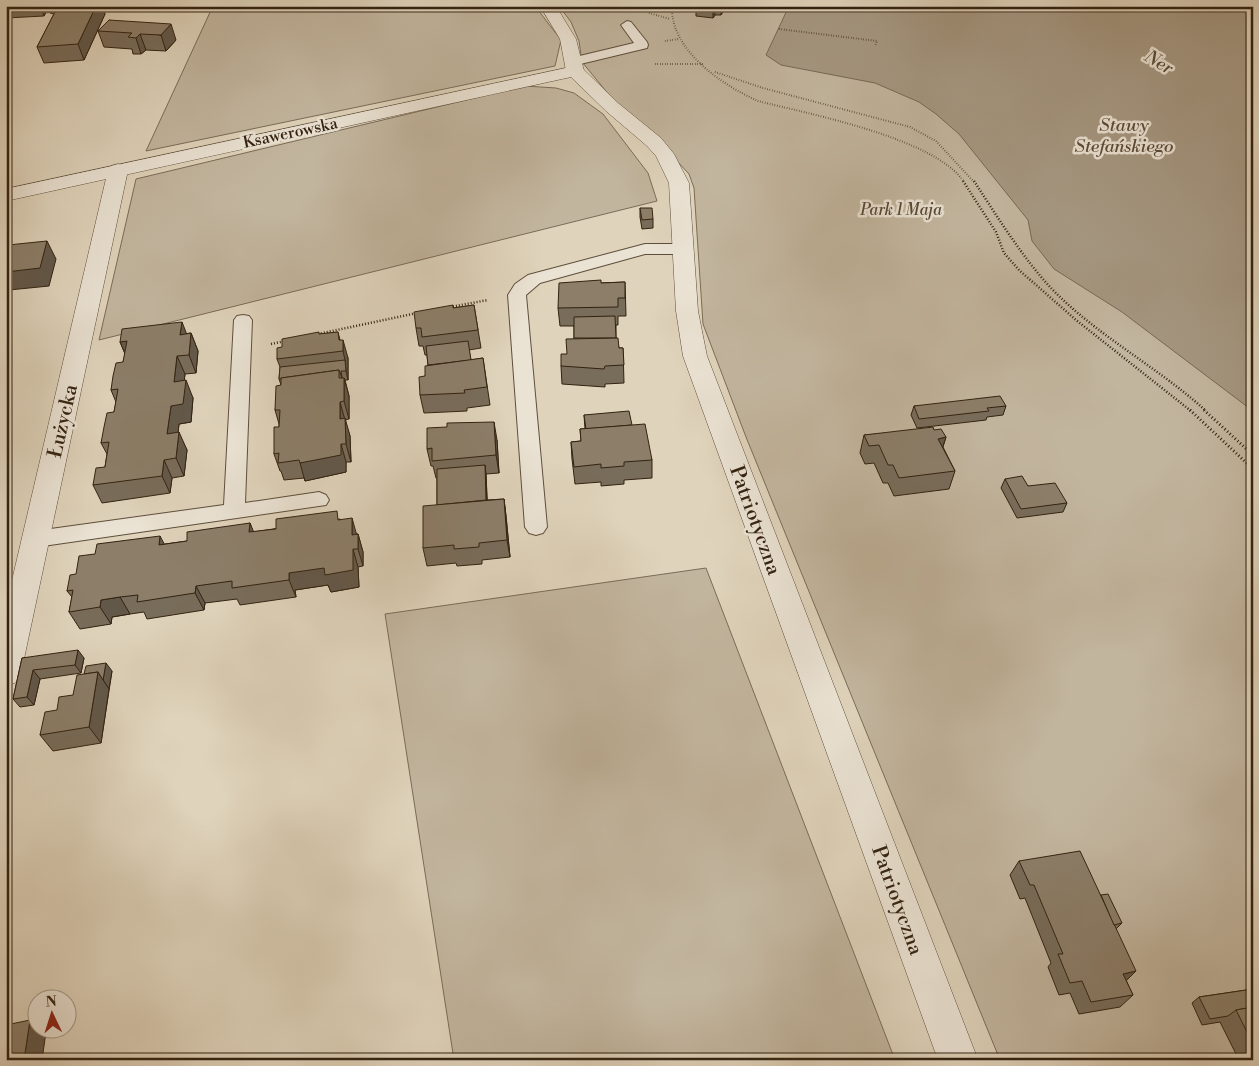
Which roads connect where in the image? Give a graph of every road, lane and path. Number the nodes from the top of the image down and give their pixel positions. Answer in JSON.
{"nodes":[{"id":1,"x":548,"y":6,"type":"edge"},
{"id":2,"x":672,"y":6,"type":"edge"},
{"id":3,"x":627,"y":25,"type":"dead end"},
{"id":4,"x":779,"y":29,"type":"dead end"},
{"id":5,"x":875,"y":47,"type":"dead end"},
{"id":6,"x":573,"y":66,"type":"junction"},
{"id":7,"x":712,"y":71,"type":"junction"},
{"id":8,"x":118,"y":170,"type":"junction"},
{"id":9,"x":6,"y":196,"type":"edge"},
{"id":10,"x":683,"y":249,"type":"junction"},
{"id":11,"x":496,"y":299,"type":"dead end"},
{"id":12,"x":448,"y":308,"type":"edge"},
{"id":13,"x":419,"y":313,"type":"edge"},
{"id":14,"x":243,"y":320,"type":"dead end"},
{"id":15,"x":316,"y":334,"type":"edge"},
{"id":16,"x":288,"y":340,"type":"edge"},
{"id":17,"x":241,"y":351,"type":"junction"},
{"id":18,"x":1253,"y":455,"type":"edge"},
{"id":19,"x":1253,"y":469,"type":"edge"},
{"id":20,"x":318,"y":500,"type":"dead end"},
{"id":21,"x":234,"y":511,"type":"junction"},
{"id":22,"x":536,"y":527,"type":"dead end"},
{"id":23,"x":36,"y":539,"type":"junction"},
{"id":24,"x":6,"y":673,"type":"edge"},
{"id":25,"x":958,"y":1060,"type":"edge"}],
"edges":[{"from":1,"to":6,"type":"street"},
{"from":2,"to":7,"type":"path"},
{"from":3,"to":6,"type":"lane"},
{"from":4,"to":5,"type":"path"},
{"from":6,"to":8,"type":"street","name":"Ksawerowska"},
{"from":6,"to":10,"type":"street","name":"Patriotyczna"},
{"from":7,"to":18,"type":"path"},
{"from":7,"to":19,"type":"path"},
{"from":8,"to":9,"type":"street","name":"Ksawerowska"},
{"from":8,"to":23,"type":"street","name":"Łużycka"},
{"from":10,"to":22,"type":"lane"},
{"from":10,"to":25,"type":"street","name":"Patriotyczna"},
{"from":11,"to":12,"type":"path"},
{"from":13,"to":15,"type":"path"},
{"from":14,"to":17,"type":"lane"},
{"from":16,"to":17,"type":"path"},
{"from":17,"to":21,"type":"lane"},
{"from":20,"to":21,"type":"lane"},
{"from":21,"to":23,"type":"lane"},
{"from":23,"to":24,"type":"street","name":"Łużycka"}]}
